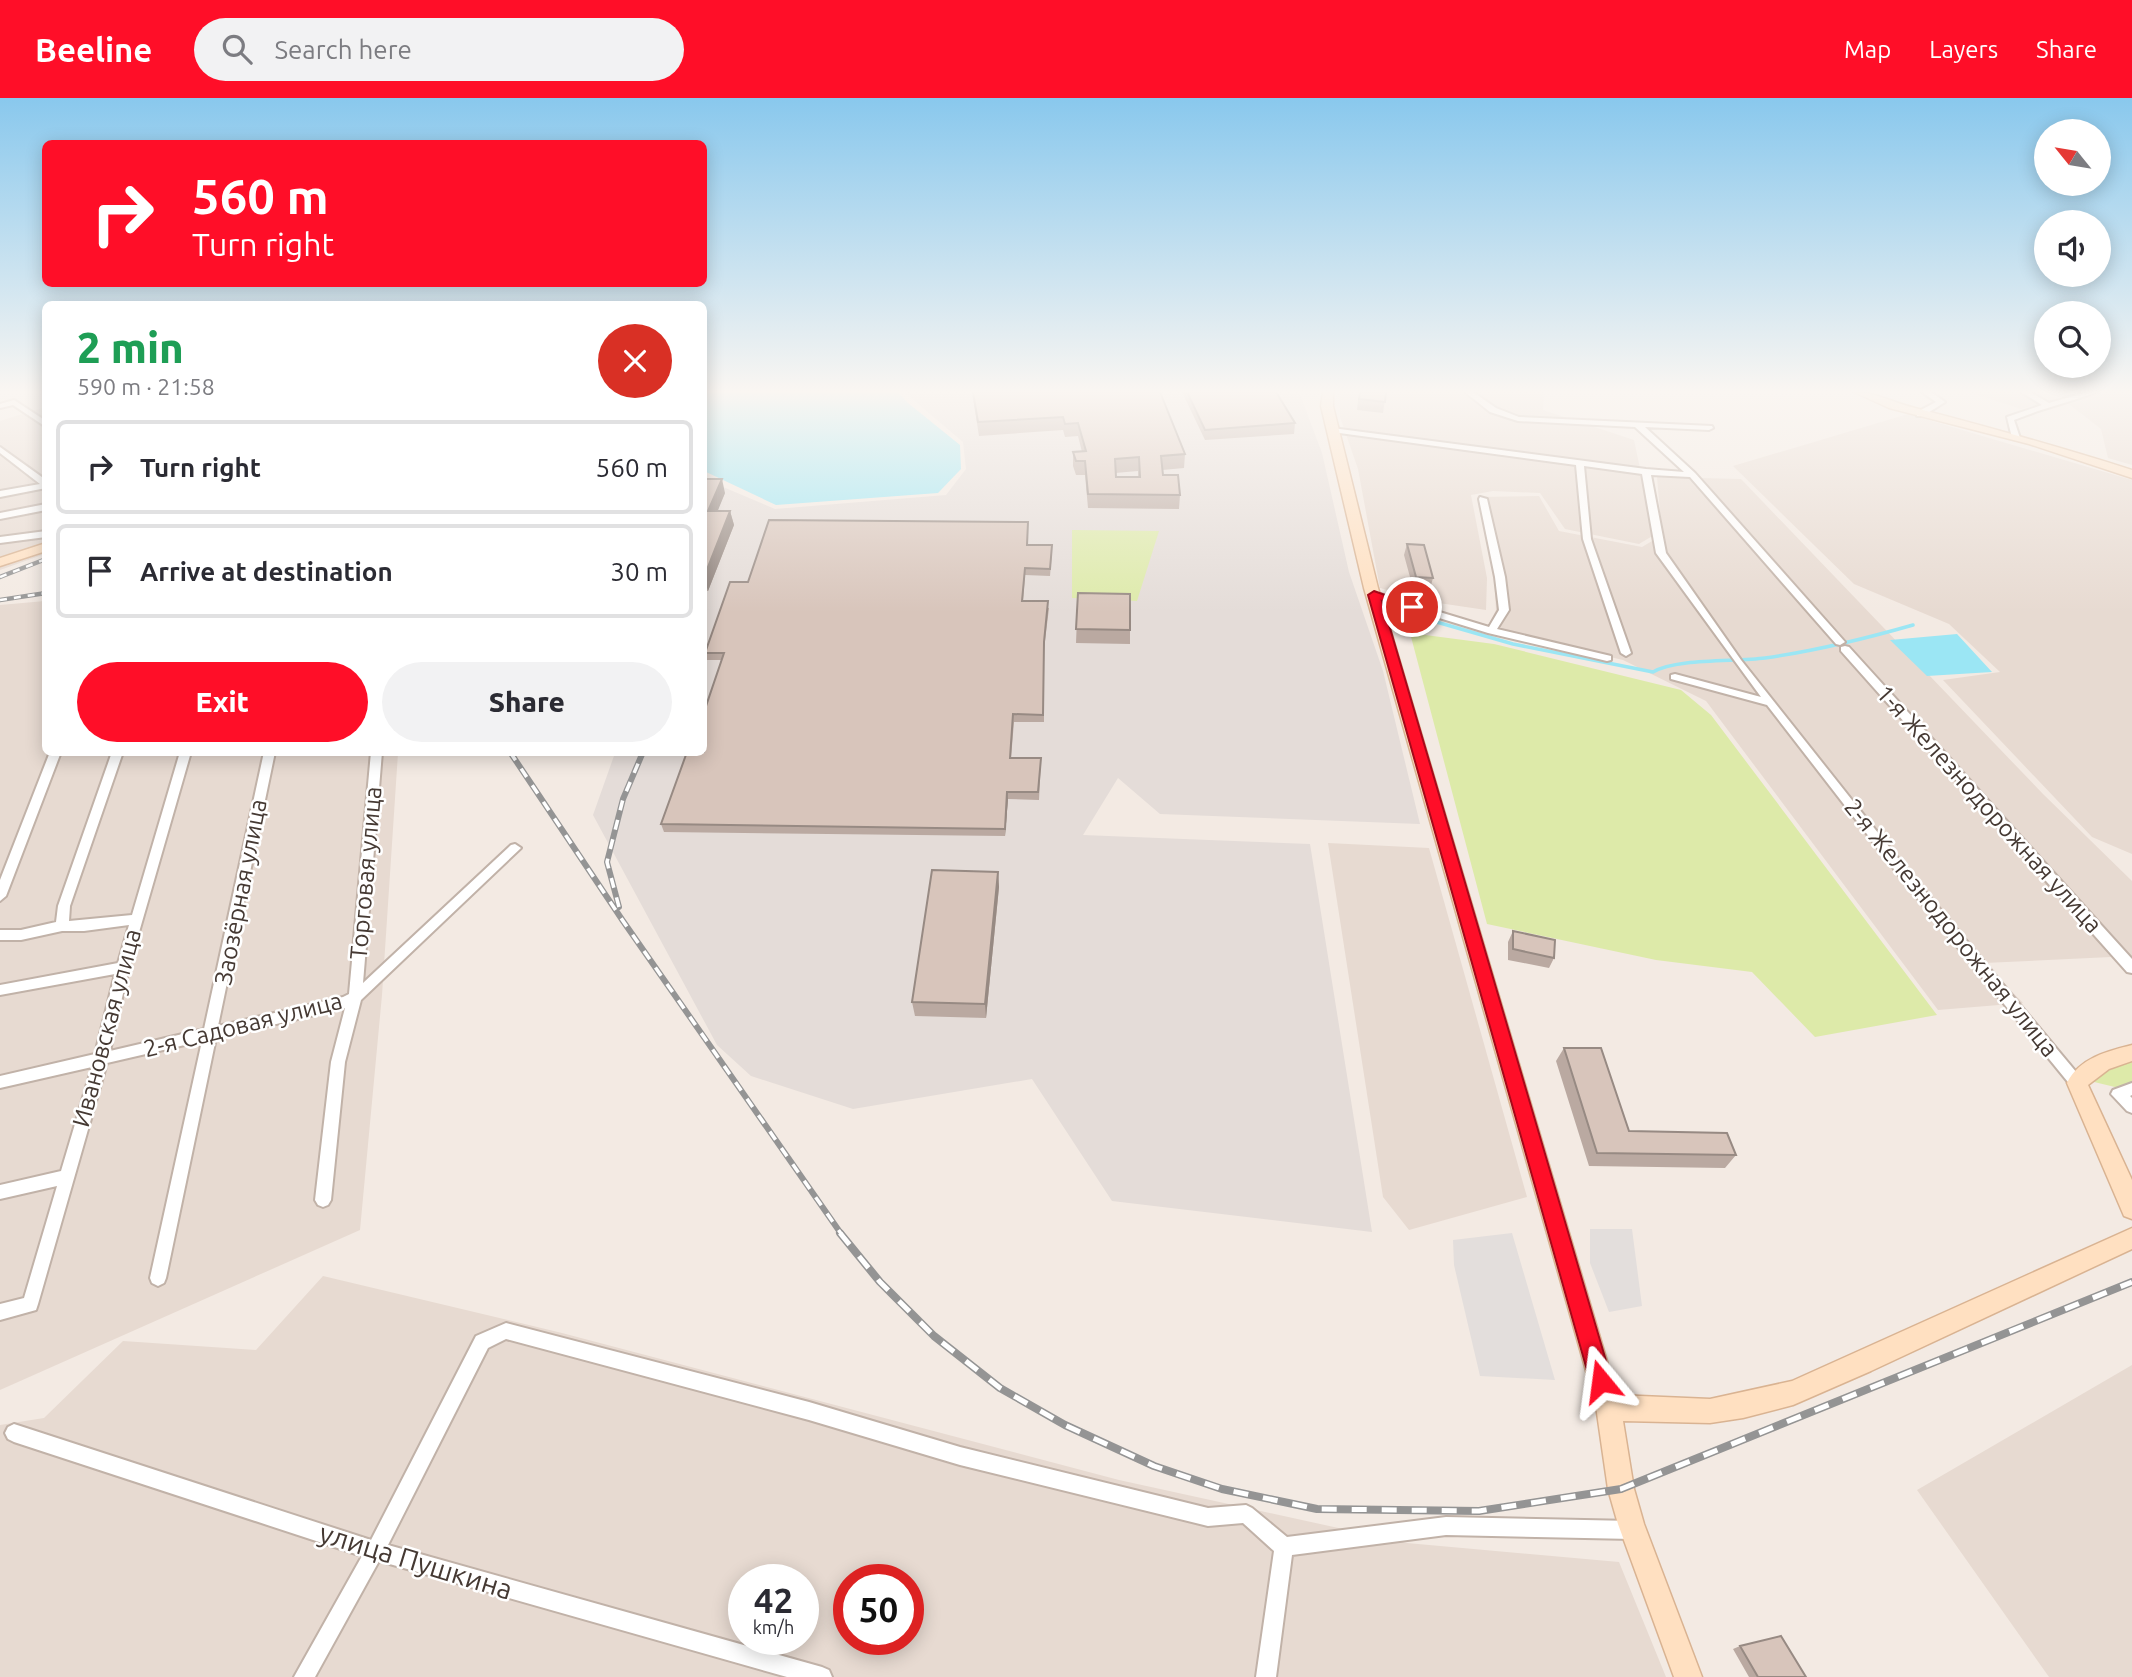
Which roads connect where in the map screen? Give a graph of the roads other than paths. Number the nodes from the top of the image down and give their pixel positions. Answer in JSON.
{"nodes":[{"id":1,"x":22,"y":466,"type":"edge"},
{"id":2,"x":1341,"y":466,"type":"edge"},
{"id":3,"x":1580,"y":466,"type":"edge"},
{"id":4,"x":1600,"y":466,"type":"edge"},
{"id":5,"x":1682,"y":466,"type":"edge"},
{"id":6,"x":2105,"y":466,"type":"edge"},
{"id":7,"x":1646,"y":472,"type":"junction"},
{"id":8,"x":2132,"y":474,"type":"edge"},
{"id":9,"x":1692,"y":475,"type":"junction"},
{"id":10,"x":42,"y":482,"type":"edge"},
{"id":11,"x":42,"y":486,"type":"edge"},
{"id":12,"x":0,"y":494,"type":"edge"},
{"id":13,"x":1483,"y":499,"type":"dead end"},
{"id":14,"x":42,"y":508,"type":"edge"},
{"id":15,"x":0,"y":516,"type":"edge"},
{"id":16,"x":42,"y":535,"type":"edge"},
{"id":17,"x":1587,"y":539,"type":"joint"},
{"id":18,"x":0,"y":540,"type":"edge"},
{"id":19,"x":42,"y":548,"type":"edge"},
{"id":20,"x":0,"y":562,"type":"edge"},
{"id":21,"x":1375,"y":601,"type":"junction"},
{"id":22,"x":1491,"y":631,"type":"junction"},
{"id":23,"x":1626,"y":653,"type":"dead end"},
{"id":24,"x":1607,"y":659,"type":"dead end"},
{"id":25,"x":1675,"y":677,"type":"dead end"},
{"id":26,"x":1771,"y":703,"type":"junction"},
{"id":27,"x":54,"y":756,"type":"edge"},
{"id":28,"x":117,"y":756,"type":"edge"},
{"id":29,"x":185,"y":756,"type":"edge"},
{"id":30,"x":269,"y":756,"type":"edge"},
{"id":31,"x":377,"y":756,"type":"edge"},
{"id":32,"x":515,"y":848,"type":"dead end"},
{"id":33,"x":0,"y":897,"type":"edge"},
{"id":34,"x":137,"y":919,"type":"junction"},
{"id":35,"x":62,"y":926,"type":"junction"},
{"id":36,"x":0,"y":935,"type":"edge"},
{"id":37,"x":123,"y":967,"type":"junction"},
{"id":38,"x":2132,"y":968,"type":"edge"},
{"id":39,"x":0,"y":990,"type":"edge"},
{"id":40,"x":355,"y":996,"type":"junction"},
{"id":41,"x":212,"y":1032,"type":"junction"},
{"id":42,"x":2132,"y":1053,"type":"edge"},
{"id":43,"x":101,"y":1060,"type":"junction"},
{"id":44,"x":0,"y":1082,"type":"edge"},
{"id":45,"x":2077,"y":1083,"type":"junction"},
{"id":46,"x":2132,"y":1089,"type":"edge"},
{"id":47,"x":2132,"y":1107,"type":"edge"},
{"id":48,"x":65,"y":1177,"type":"junction"},
{"id":49,"x":0,"y":1192,"type":"edge"},
{"id":50,"x":323,"y":1200,"type":"dead end"},
{"id":51,"x":2132,"y":1209,"type":"edge"},
{"id":52,"x":2132,"y":1239,"type":"edge"},
{"id":53,"x":158,"y":1278,"type":"dead end"},
{"id":54,"x":0,"y":1312,"type":"edge"},
{"id":55,"x":1608,"y":1406,"type":"junction"},
{"id":56,"x":15,"y":1433,"type":"dead end"},
{"id":57,"x":1633,"y":1530,"type":"junction"},
{"id":58,"x":1284,"y":1547,"type":"junction"},
{"id":59,"x":375,"y":1551,"type":"junction"},
{"id":60,"x":304,"y":1677,"type":"edge"},
{"id":61,"x":822,"y":1677,"type":"edge"},
{"id":62,"x":1266,"y":1677,"type":"edge"},
{"id":63,"x":1688,"y":1677,"type":"edge"}],
"edges":[{"from":1,"to":10,"type":"street"},
{"from":2,"to":21,"type":"main road"},
{"from":3,"to":17,"type":"street"},
{"from":4,"to":7,"type":"street"},
{"from":5,"to":9,"type":"street","name":"1-я Железнодорожная улица"},
{"from":6,"to":8,"type":"main road"},
{"from":7,"to":9,"type":"street"},
{"from":7,"to":26,"type":"street","name":"2-я Железнодорожная улица"},
{"from":9,"to":38,"type":"street","name":"1-я Железнодорожная улица"},
{"from":11,"to":12,"type":"street"},
{"from":13,"to":22,"type":"street"},
{"from":14,"to":15,"type":"street"},
{"from":16,"to":18,"type":"street"},
{"from":17,"to":23,"type":"street"},
{"from":19,"to":20,"type":"main road"},
{"from":21,"to":22,"type":"street"},
{"from":21,"to":55,"type":"main road"},
{"from":22,"to":24,"type":"street"},
{"from":25,"to":26,"type":"street"},
{"from":26,"to":45,"type":"street","name":"2-я Железнодорожная улица"},
{"from":27,"to":33,"type":"street"},
{"from":28,"to":35,"type":"street"},
{"from":29,"to":34,"type":"street","name":"Ивановская улица"},
{"from":30,"to":41,"type":"street","name":"Заозёрная улица"},
{"from":31,"to":40,"type":"street","name":"Торговая улица"},
{"from":32,"to":40,"type":"street","name":"2-я Садовая улица"},
{"from":34,"to":35,"type":"street"},
{"from":34,"to":37,"type":"street","name":"Ивановская улица"},
{"from":35,"to":36,"type":"street"},
{"from":37,"to":39,"type":"street"},
{"from":37,"to":43,"type":"street","name":"Ивановская улица"},
{"from":40,"to":41,"type":"street","name":"2-я Садовая улица"},
{"from":40,"to":50,"type":"street","name":"Торговая улица"},
{"from":41,"to":43,"type":"street","name":"2-я Садовая улица"},
{"from":41,"to":53,"type":"street","name":"Заозёрная улица"},
{"from":42,"to":45,"type":"main road"},
{"from":43,"to":44,"type":"street","name":"2-я Садовая улица"},
{"from":43,"to":48,"type":"street","name":"Ивановская улица"},
{"from":45,"to":51,"type":"main road","name":"2-я Железнодорожная улица"},
{"from":46,"to":47,"type":"street"},
{"from":48,"to":49,"type":"street"},
{"from":48,"to":54,"type":"street","name":"Ивановская улица"},
{"from":52,"to":55,"type":"main road"},
{"from":55,"to":57,"type":"main road"},
{"from":56,"to":59,"type":"street","name":"улица Пушкина"},
{"from":57,"to":58,"type":"street"},
{"from":57,"to":63,"type":"main road"},
{"from":58,"to":59,"type":"street"},
{"from":58,"to":62,"type":"street"},
{"from":59,"to":60,"type":"street"},
{"from":59,"to":61,"type":"street","name":"улица Пушкина"}]}
